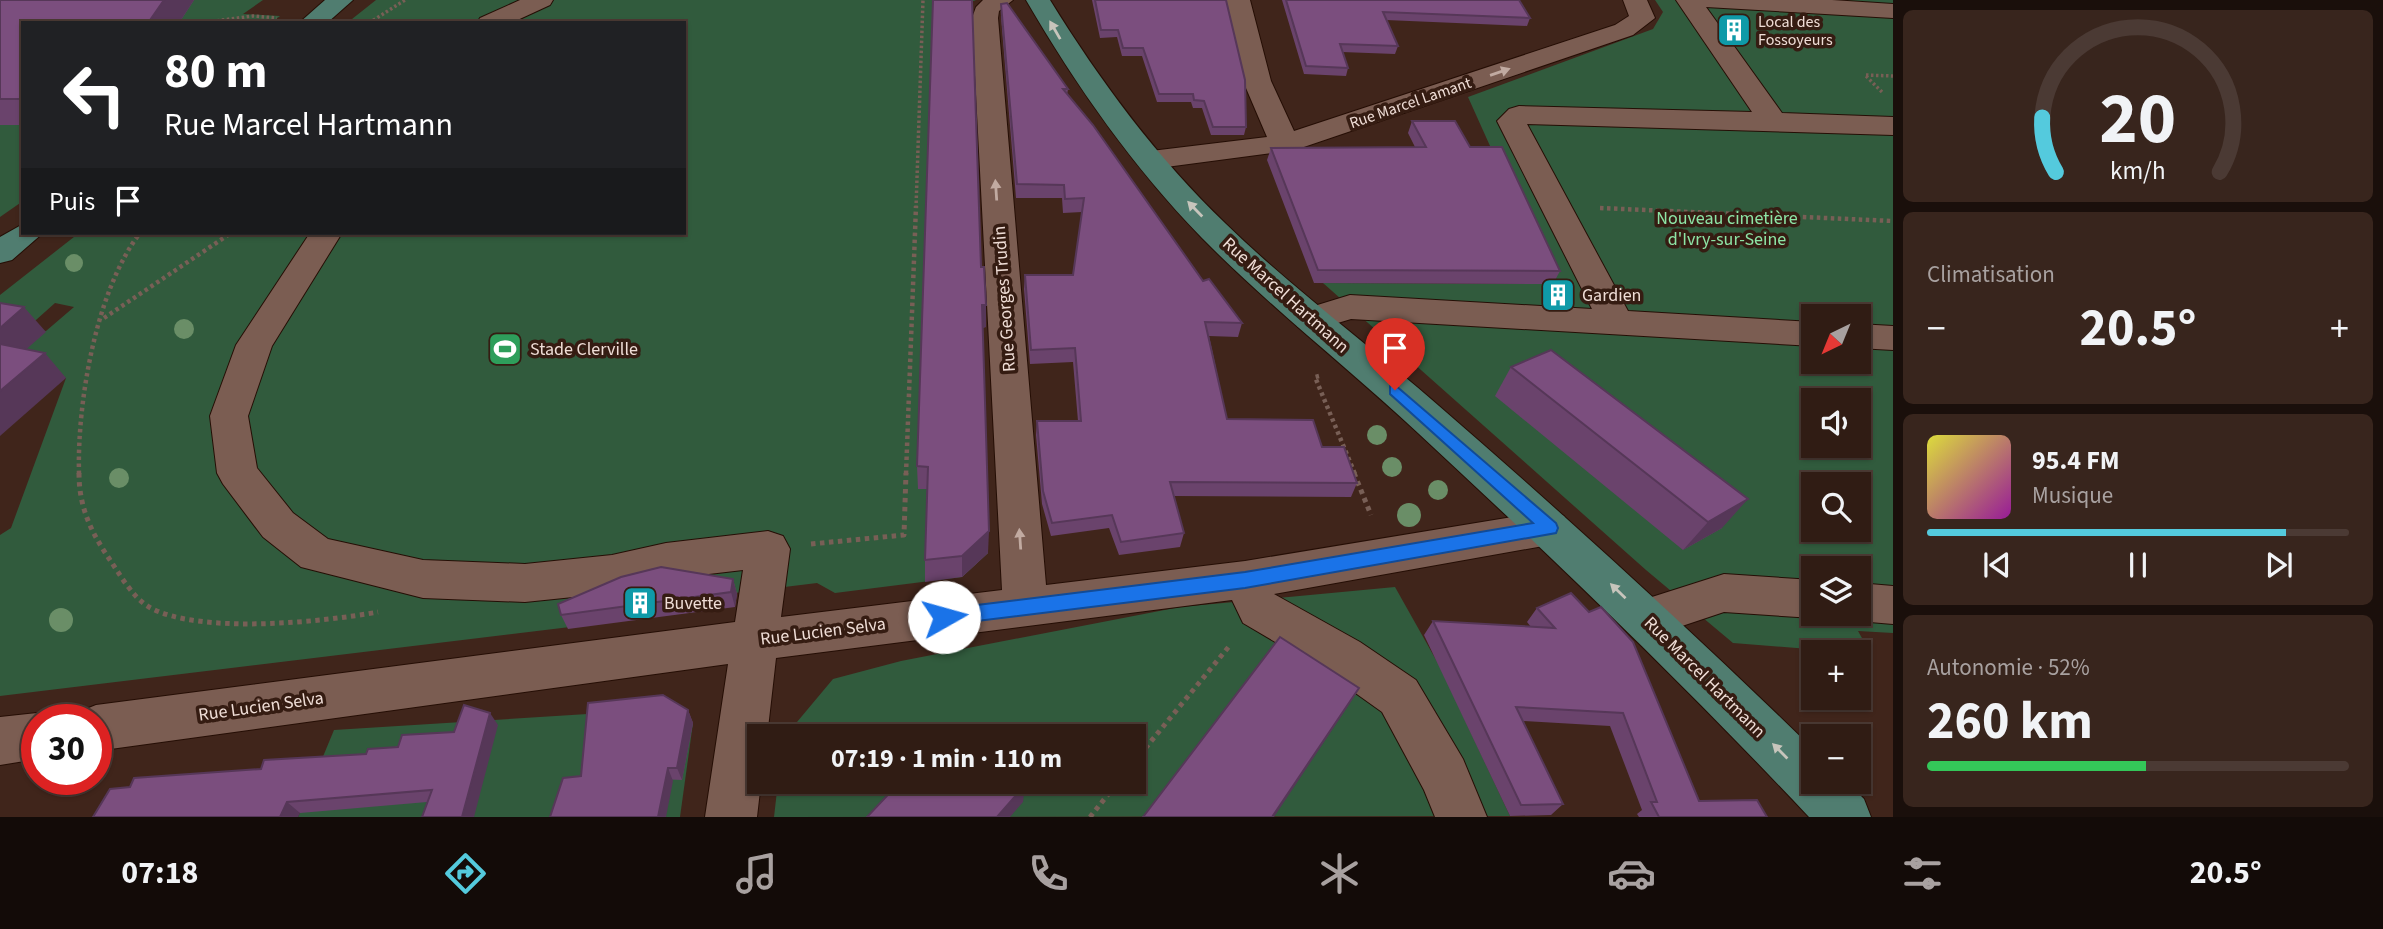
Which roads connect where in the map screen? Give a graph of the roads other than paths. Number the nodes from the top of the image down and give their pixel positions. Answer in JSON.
{"nodes":[{"id":1,"x":341,"y":0,"type":"edge"},
{"id":2,"x":541,"y":0,"type":"edge"},
{"id":3,"x":1001,"y":0,"type":"edge"},
{"id":4,"x":1038,"y":0,"type":"edge"},
{"id":5,"x":1238,"y":0,"type":"edge"},
{"id":6,"x":1634,"y":0,"type":"edge"},
{"id":7,"x":1688,"y":0,"type":"edge"},
{"id":8,"x":1706,"y":0,"type":"edge"},
{"id":9,"x":1893,"y":11,"type":"edge"},
{"id":10,"x":314,"y":21,"type":"edge"},
{"id":11,"x":494,"y":21,"type":"edge"},
{"id":12,"x":1773,"y":121,"type":"junction"},
{"id":13,"x":1893,"y":126,"type":"edge"},
{"id":14,"x":1285,"y":144,"type":"junction"},
{"id":15,"x":1151,"y":160,"type":"junction"},
{"id":16,"x":24,"y":235,"type":"edge"},
{"id":17,"x":325,"y":235,"type":"edge"},
{"id":18,"x":0,"y":253,"type":"edge"},
{"id":19,"x":1311,"y":319,"type":"junction"},
{"id":20,"x":1617,"y":324,"type":"junction"},
{"id":21,"x":1801,"y":333,"type":"edge"},
{"id":22,"x":1871,"y":337,"type":"edge"},
{"id":23,"x":1893,"y":338,"type":"edge"},
{"id":24,"x":1549,"y":528,"type":"junction"},
{"id":25,"x":1252,"y":595,"type":"junction"},
{"id":26,"x":1801,"y":598,"type":"edge"},
{"id":27,"x":1871,"y":603,"type":"edge"},
{"id":28,"x":1893,"y":605,"type":"edge"},
{"id":29,"x":1025,"y":607,"type":"junction"},
{"id":30,"x":1646,"y":618,"type":"junction"},
{"id":31,"x":756,"y":639,"type":"junction"},
{"id":32,"x":112,"y":726,"type":"edge"},
{"id":33,"x":21,"y":738,"type":"edge"},
{"id":34,"x":0,"y":741,"type":"edge"},
{"id":35,"x":731,"y":817,"type":"edge"},
{"id":36,"x":1461,"y":817,"type":"edge"},
{"id":37,"x":1845,"y":817,"type":"edge"}],
"edges":[{"from":1,"to":10,"type":"main road"},
{"from":2,"to":11,"type":"street"},
{"from":29,"to":3,"type":"street","name":"Rue Georges Trudin","one_way":true},
{"from":15,"to":4,"type":"main road","name":"Rue Marcel Hartmann","one_way":true},
{"from":5,"to":14,"type":"street"},
{"from":14,"to":6,"type":"street","name":"Rue Marcel Lamant","one_way":true},
{"from":7,"to":12,"type":"street"},
{"from":8,"to":9,"type":"street"},
{"from":12,"to":13,"type":"street"},
{"from":12,"to":20,"type":"street"},
{"from":14,"to":15,"type":"street","name":"Rue Marcel Lamant"},
{"from":19,"to":15,"type":"main road","name":"Rue Marcel Hartmann","one_way":true},
{"from":16,"to":18,"type":"main road"},
{"from":17,"to":31,"type":"street"},
{"from":19,"to":20,"type":"street"},
{"from":19,"to":24,"type":"main road","name":"Rue Marcel Hartmann"},
{"from":20,"to":21,"type":"street"},
{"from":22,"to":23,"type":"street"},
{"from":24,"to":25,"type":"street","name":"Rue Lucien Selva"},
{"from":30,"to":24,"type":"main road","name":"Rue Marcel Hartmann","one_way":true},
{"from":25,"to":29,"type":"street","name":"Rue Lucien Selva"},
{"from":25,"to":36,"type":"street"},
{"from":26,"to":30,"type":"street"},
{"from":27,"to":28,"type":"street"},
{"from":29,"to":31,"type":"street","name":"Rue Lucien Selva"},
{"from":37,"to":30,"type":"main road","name":"Rue Marcel Hartmann","one_way":true},
{"from":31,"to":32,"type":"street","name":"Rue Lucien Selva"},
{"from":31,"to":35,"type":"street"},
{"from":33,"to":34,"type":"street"}]}
